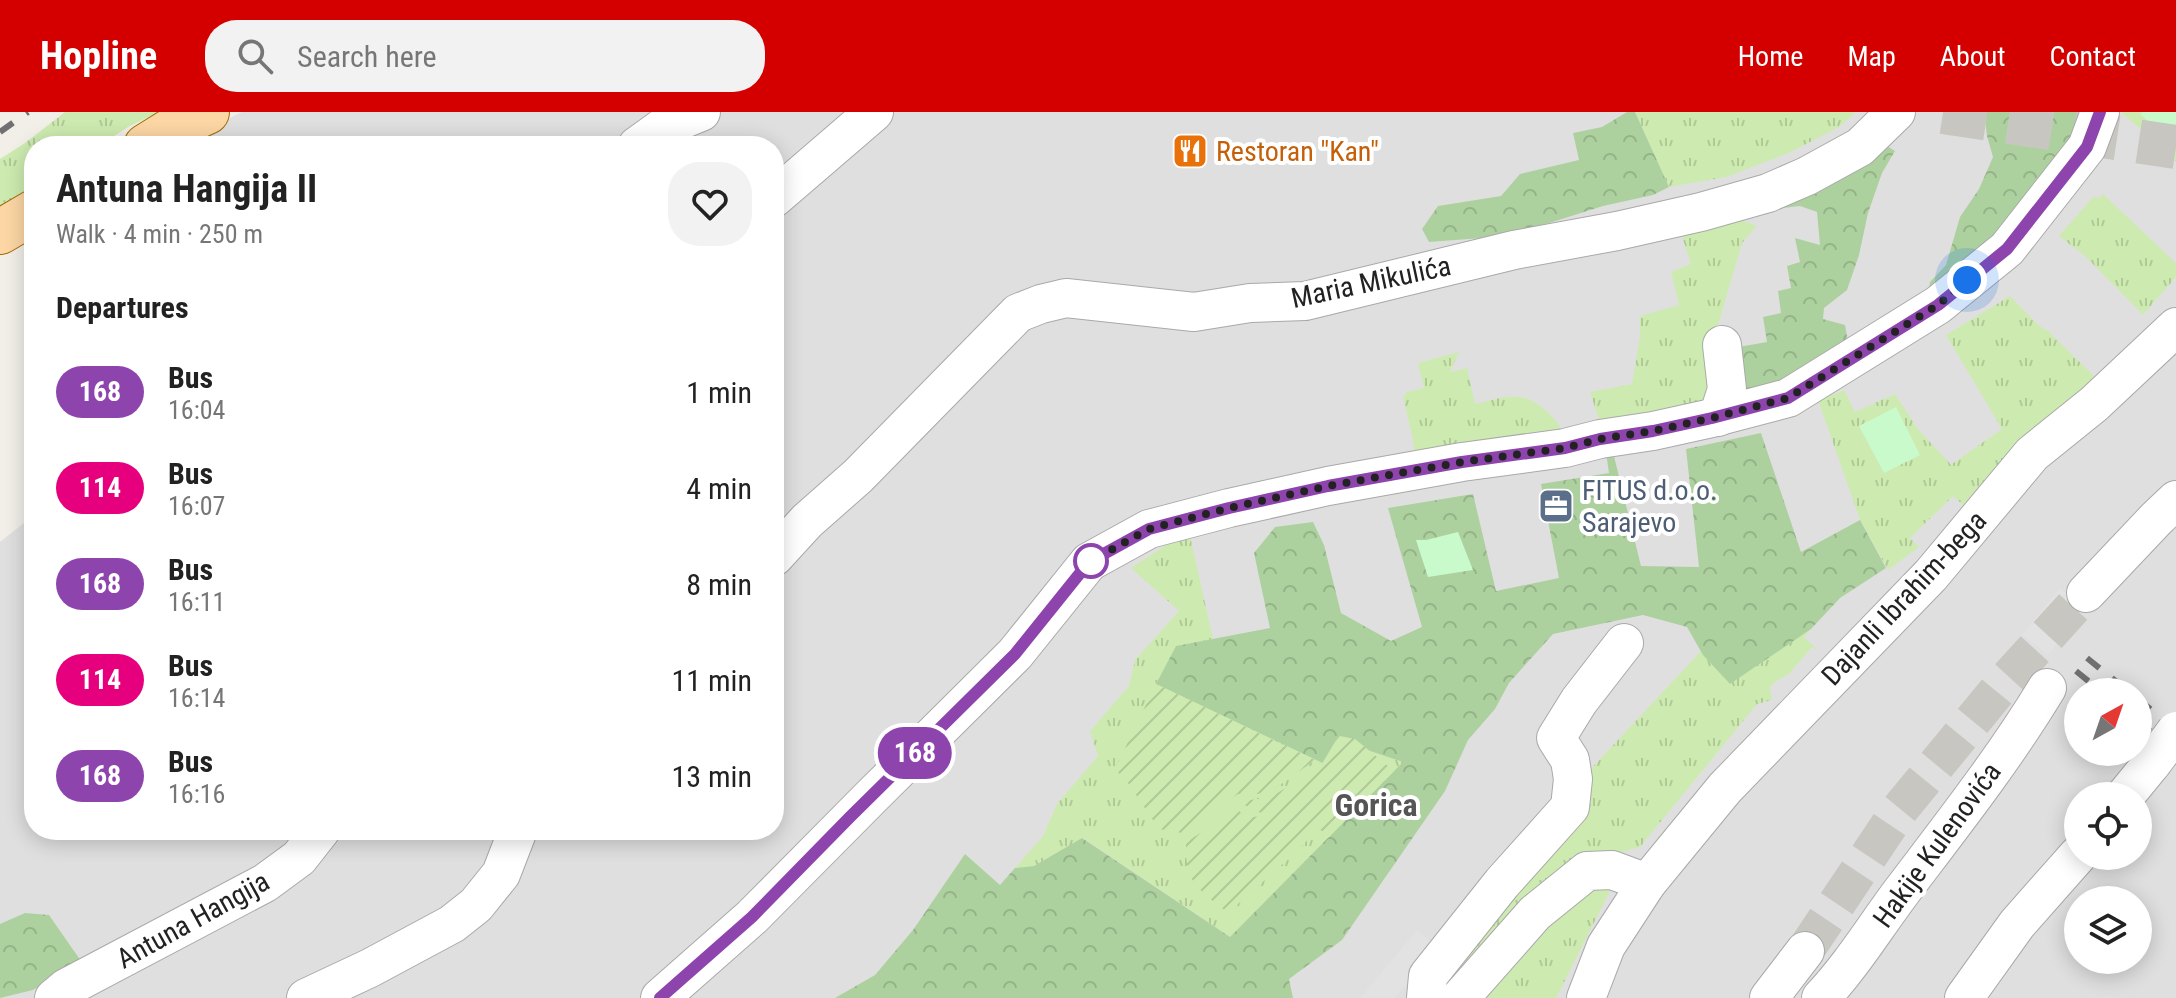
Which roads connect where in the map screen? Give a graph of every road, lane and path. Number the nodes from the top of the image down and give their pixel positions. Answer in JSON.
{"nodes":[{"id":1,"x":207,"y":112,"type":"edge"},
{"id":2,"x":701,"y":112,"type":"edge"},
{"id":3,"x":874,"y":112,"type":"edge"},
{"id":4,"x":1896,"y":112,"type":"edge"},
{"id":5,"x":2100,"y":112,"type":"edge"},
{"id":6,"x":162,"y":136,"type":"edge"},
{"id":7,"x":651,"y":136,"type":"edge"},
{"id":8,"x":784,"y":189,"type":"edge"},
{"id":9,"x":24,"y":218,"type":"edge"},
{"id":10,"x":0,"y":232,"type":"edge"},
{"id":11,"x":2176,"y":327,"type":"edge"},
{"id":12,"x":1722,"y":345,"type":"dead end"},
{"id":13,"x":1718,"y":417,"type":"junction"},
{"id":14,"x":2176,"y":500,"type":"edge"},
{"id":15,"x":784,"y":546,"type":"edge"},
{"id":16,"x":2086,"y":593,"type":"tunnel mouth"},
{"id":17,"x":1624,"y":643,"type":"dead end"},
{"id":18,"x":2047,"y":688,"type":"dead end"},
{"id":19,"x":2176,"y":731,"type":"edge"},
{"id":20,"x":2136,"y":782,"type":"edge"},
{"id":21,"x":313,"y":840,"type":"edge"},
{"id":22,"x":514,"y":840,"type":"edge"},
{"id":23,"x":2065,"y":870,"type":"edge"},
{"id":24,"x":1647,"y":883,"type":"junction"},
{"id":25,"x":1805,"y":951,"type":"tunnel mouth"},
{"id":26,"x":54,"y":998,"type":"edge"},
{"id":27,"x":306,"y":998,"type":"edge"},
{"id":28,"x":660,"y":998,"type":"edge"},
{"id":29,"x":1426,"y":998,"type":"edge"},
{"id":30,"x":1460,"y":998,"type":"edge"},
{"id":31,"x":1586,"y":998,"type":"edge"},
{"id":32,"x":1769,"y":998,"type":"edge"},
{"id":33,"x":1821,"y":998,"type":"edge"},
{"id":34,"x":1964,"y":998,"type":"edge"}],
"edges":[{"from":1,"to":6,"type":"main road"},
{"from":2,"to":7,"type":"street"},
{"from":3,"to":8,"type":"street"},
{"from":4,"to":15,"type":"street","name":"Maria Mikulića"},
{"from":5,"to":13,"type":"street"},
{"from":9,"to":10,"type":"main road"},
{"from":11,"to":24,"type":"street","name":"Dajanli Ibrahim-bega"},
{"from":12,"to":13,"type":"street"},
{"from":13,"to":28,"type":"street"},
{"from":14,"to":16,"type":"street"},
{"from":17,"to":29,"type":"street"},
{"from":18,"to":33,"type":"street","name":"Hakije Kulenovića"},
{"from":19,"to":20,"type":"street","bridge":true},
{"from":21,"to":26,"type":"street","name":"Antuna Hangija"},
{"from":22,"to":27,"type":"street"},
{"from":23,"to":34,"type":"street"},
{"from":24,"to":30,"type":"street"},
{"from":24,"to":31,"type":"street","name":"Dajanli Ibrahim-bega"},
{"from":25,"to":32,"type":"street"}]}
